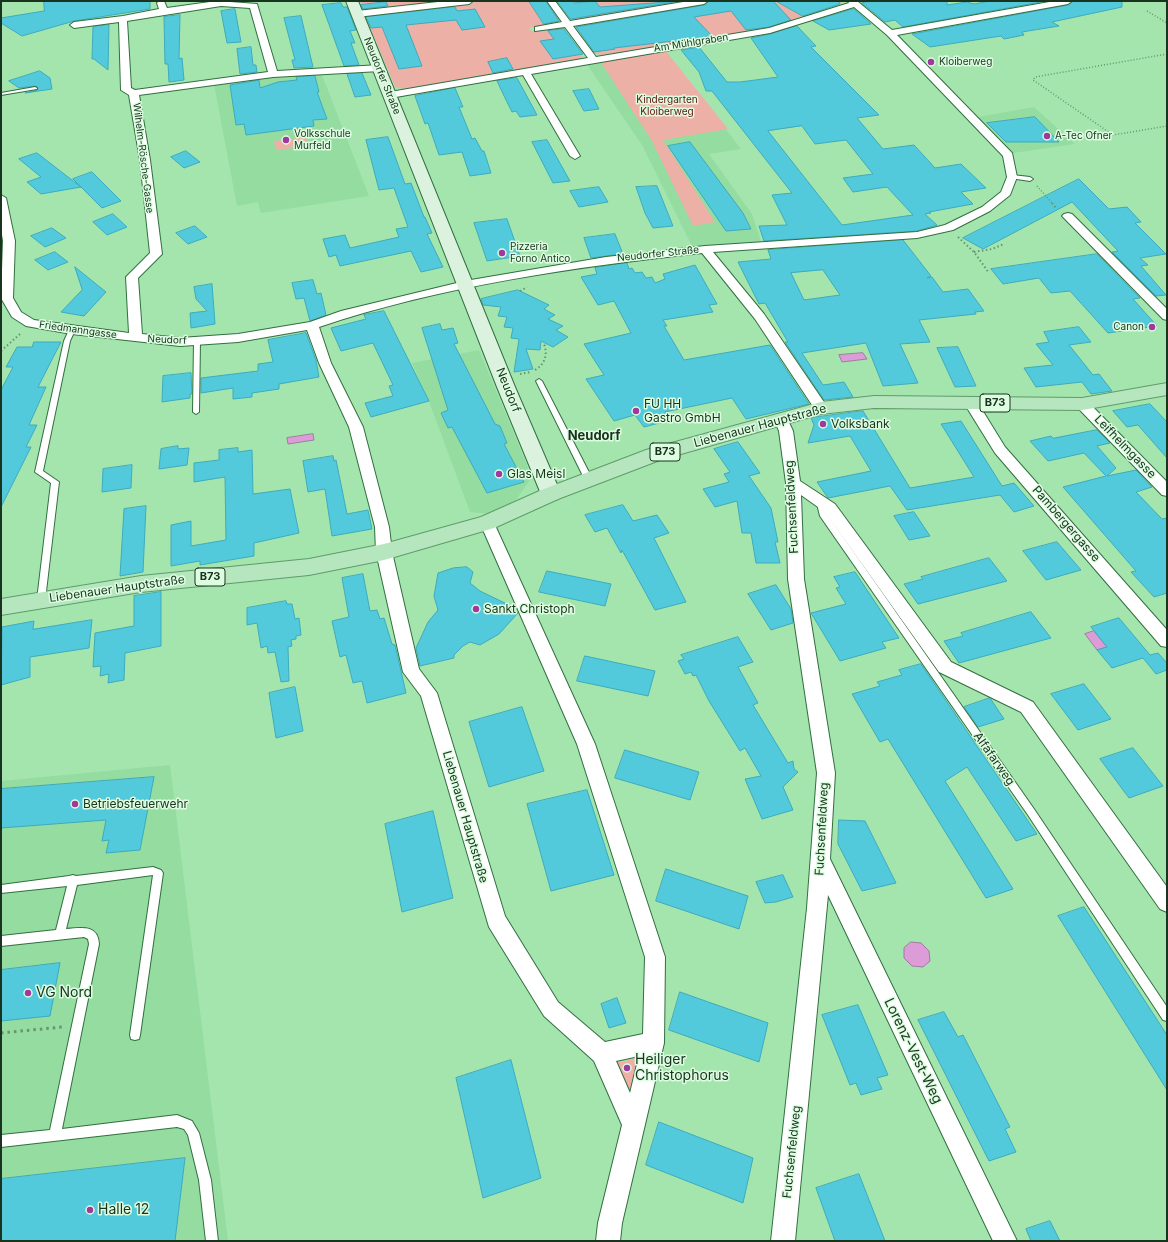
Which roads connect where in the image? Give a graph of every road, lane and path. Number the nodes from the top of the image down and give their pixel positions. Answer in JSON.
{"nodes":[{"id":1,"x":160,"y":1,"type":"edge"},
{"id":2,"x":352,"y":1,"type":"edge"},
{"id":3,"x":469,"y":1,"type":"edge"},
{"id":4,"x":552,"y":1,"type":"edge"},
{"id":5,"x":704,"y":1,"type":"edge"},
{"id":6,"x":1068,"y":1,"type":"edge"},
{"id":7,"x":853,"y":2,"type":"edge"},
{"id":8,"x":164,"y":11,"type":"junction"},
{"id":9,"x":1147,"y":11,"type":"dead end"},
{"id":10,"x":357,"y":14,"type":"junction"},
{"id":11,"x":123,"y":19,"type":"junction"},
{"id":12,"x":1167,"y":23,"type":"edge"},
{"id":13,"x":568,"y":24,"type":"junction"},
{"id":14,"x":74,"y":25,"type":"dead end"},
{"id":15,"x":538,"y":29,"type":"dead end"},
{"id":16,"x":890,"y":33,"type":"junction"},
{"id":17,"x":1167,"y":54,"type":"edge"},
{"id":18,"x":594,"y":59,"type":"junction"},
{"id":19,"x":380,"y":68,"type":"junction"},
{"id":20,"x":525,"y":71,"type":"junction"},
{"id":21,"x":273,"y":74,"type":"junction"},
{"id":22,"x":35,"y":88,"type":"dead end"},
{"id":23,"x":134,"y":92,"type":"junction"},
{"id":24,"x":1,"y":94,"type":"edge"},
{"id":25,"x":390,"y":95,"type":"junction"},
{"id":26,"x":1167,"y":126,"type":"edge"},
{"id":27,"x":575,"y":156,"type":"dead end"},
{"id":28,"x":1012,"y":177,"type":"junction"},
{"id":29,"x":1030,"y":179,"type":"joint"},
{"id":30,"x":1,"y":198,"type":"edge"},
{"id":31,"x":1057,"y":209,"type":"dead end"},
{"id":32,"x":1068,"y":216,"type":"dead end"},
{"id":33,"x":949,"y":228,"type":"junction"},
{"id":34,"x":1004,"y":244,"type":"dead end"},
{"id":35,"x":705,"y":249,"type":"junction"},
{"id":36,"x":974,"y":252,"type":"junction"},
{"id":37,"x":989,"y":273,"type":"dead end"},
{"id":38,"x":466,"y":285,"type":"junction"},
{"id":39,"x":4,"y":299,"type":"edge"},
{"id":40,"x":1167,"y":316,"type":"edge"},
{"id":41,"x":30,"y":323,"type":"junction"},
{"id":42,"x":312,"y":325,"type":"junction"},
{"id":43,"x":72,"y":330,"type":"junction"},
{"id":44,"x":136,"y":338,"type":"junction"},
{"id":45,"x":197,"y":340,"type":"junction"},
{"id":46,"x":544,"y":344,"type":"dead end"},
{"id":47,"x":1,"y":351,"type":"edge"},
{"id":48,"x":517,"y":375,"type":"dead end"},
{"id":49,"x":539,"y":381,"type":"dead end"},
{"id":50,"x":1167,"y":389,"type":"edge"},
{"id":51,"x":971,"y":403,"type":"junction"},
{"id":52,"x":1082,"y":404,"type":"junction"},
{"id":53,"x":821,"y":408,"type":"junction"},
{"id":54,"x":196,"y":412,"type":"dead end"},
{"id":55,"x":782,"y":419,"type":"junction"},
{"id":56,"x":590,"y":480,"type":"junction"},
{"id":57,"x":793,"y":483,"type":"junction"},
{"id":58,"x":1167,"y":491,"type":"edge"},
{"id":59,"x":551,"y":494,"type":"junction"},
{"id":60,"x":821,"y":504,"type":"junction"},
{"id":61,"x":486,"y":523,"type":"junction"},
{"id":62,"x":384,"y":552,"type":"junction"},
{"id":63,"x":41,"y":600,"type":"junction"},
{"id":64,"x":1,"y":607,"type":"edge"},
{"id":65,"x":1167,"y":641,"type":"edge"},
{"id":66,"x":821,"y":861,"type":"junction"},
{"id":67,"x":73,"y":879,"type":"junction"},
{"id":68,"x":1,"y":889,"type":"edge"},
{"id":69,"x":1167,"y":903,"type":"edge"},
{"id":70,"x":60,"y":935,"type":"junction"},
{"id":71,"x":1,"y":941,"type":"edge"},
{"id":72,"x":1167,"y":1016,"type":"edge"},
{"id":73,"x":78,"y":1025,"type":"junction"},
{"id":74,"x":1,"y":1033,"type":"edge"},
{"id":75,"x":135,"y":1035,"type":"dead end"},
{"id":76,"x":652,"y":1043,"type":"junction"},
{"id":77,"x":602,"y":1052,"type":"junction"},
{"id":78,"x":633,"y":1124,"type":"junction"},
{"id":79,"x":55,"y":1134,"type":"junction"},
{"id":80,"x":1,"y":1141,"type":"edge"},
{"id":81,"x":212,"y":1241,"type":"edge"},
{"id":82,"x":608,"y":1241,"type":"edge"},
{"id":83,"x":783,"y":1241,"type":"edge"},
{"id":84,"x":1005,"y":1241,"type":"edge"}],
"edges":[{"from":1,"to":8,"type":"street"},
{"from":2,"to":10,"type":"street","name":"Neudorfer Straße"},
{"from":3,"to":10,"type":"street"},
{"from":4,"to":13,"type":"street"},
{"from":5,"to":13,"type":"street"},
{"from":6,"to":16,"type":"street"},
{"from":7,"to":16,"type":"street"},
{"from":7,"to":18,"type":"street","name":"Am Mühlgraben"},
{"from":8,"to":11,"type":"street"},
{"from":8,"to":21,"type":"street"},
{"from":9,"to":12,"type":"path"},
{"from":10,"to":19,"type":"street","name":"Neudorfer Straße"},
{"from":11,"to":14,"type":"street"},
{"from":11,"to":23,"type":"street"},
{"from":13,"to":15,"type":"street"},
{"from":13,"to":18,"type":"street"},
{"from":16,"to":28,"type":"street"},
{"from":17,"to":26,"type":"path"},
{"from":18,"to":20,"type":"street","name":"Am Mühlgraben"},
{"from":19,"to":21,"type":"street","name":"Wilhelm-Rösche-Gasse"},
{"from":19,"to":25,"type":"street","name":"Neudorfer Straße"},
{"from":20,"to":25,"type":"street","name":"Am Mühlgraben"},
{"from":20,"to":27,"type":"street"},
{"from":21,"to":23,"type":"street","name":"Wilhelm-Rösche-Gasse"},
{"from":22,"to":24,"type":"lane"},
{"from":23,"to":44,"type":"street","name":"Wilhelm-Rösche-Gasse"},
{"from":25,"to":38,"type":"street","name":"Neudorfer Straße"},
{"from":28,"to":29,"type":"lane"},
{"from":28,"to":33,"type":"street"},
{"from":29,"to":31,"type":"path"},
{"from":30,"to":39,"type":"street","name":"Friedmanngasse"},
{"from":32,"to":40,"type":"street"},
{"from":33,"to":35,"type":"street"},
{"from":33,"to":36,"type":"path"},
{"from":34,"to":36,"type":"path"},
{"from":35,"to":38,"type":"street","name":"Neudorfer Straße"},
{"from":35,"to":53,"type":"street","name":"Neudorfer Straße"},
{"from":36,"to":37,"type":"path"},
{"from":38,"to":42,"type":"street","name":"Neudorfer Straße"},
{"from":38,"to":59,"type":"street","name":"Neudorf"},
{"from":39,"to":41,"type":"street","name":"Friedmanngasse"},
{"from":41,"to":43,"type":"street","name":"Friedmanngasse"},
{"from":41,"to":47,"type":"path"},
{"from":42,"to":45,"type":"street","name":"Neudorf"},
{"from":42,"to":62,"type":"street"},
{"from":43,"to":44,"type":"street","name":"Friedmanngasse"},
{"from":43,"to":63,"type":"lane","name":"Liebenauer Hauptstraße"},
{"from":44,"to":45,"type":"street","name":"Neudorf"},
{"from":45,"to":54,"type":"lane","name":"Neudorf"},
{"from":46,"to":48,"type":"path"},
{"from":49,"to":56,"type":"lane"},
{"from":50,"to":52,"type":"main road","name":"Liebenauer Hauptstraße","number":"B73"},
{"from":51,"to":52,"type":"main road","name":"Liebenauer Hauptstraße","number":"B73"},
{"from":51,"to":53,"type":"main road","name":"Liebenauer Hauptstraße","number":"B73"},
{"from":51,"to":65,"type":"street","name":"Pambergergasse"},
{"from":52,"to":58,"type":"street","name":"Leifhelmgasse"},
{"from":53,"to":55,"type":"main road","name":"Liebenauer Hauptstraße","number":"B73"},
{"from":55,"to":56,"type":"main road","name":"Liebenauer Hauptstraße","number":"B73"},
{"from":55,"to":57,"type":"street","name":"Fuchsenfeldweg"},
{"from":56,"to":59,"type":"main road","name":"Liebenauer Hauptstraße","number":"B73"},
{"from":57,"to":60,"type":"street"},
{"from":57,"to":66,"type":"street","name":"Fuchsenfeldweg"},
{"from":59,"to":61,"type":"main road","name":"Liebenauer Hauptstraße","number":"B73"},
{"from":60,"to":69,"type":"street"},
{"from":60,"to":72,"type":"lane","name":"Alfafarweg"},
{"from":61,"to":62,"type":"main road","name":"Liebenauer Hauptstraße","number":"B73"},
{"from":61,"to":76,"type":"street"},
{"from":62,"to":63,"type":"main road","name":"Liebenauer Hauptstraße","number":"B73"},
{"from":62,"to":77,"type":"street","name":"Liebenauer Hauptstraße"},
{"from":63,"to":64,"type":"main road","name":"Liebenauer Hauptstraße","number":"B73"},
{"from":66,"to":83,"type":"street","name":"Fuchsenfeldweg"},
{"from":66,"to":84,"type":"street","name":"Lorenz-Vest-Weg"},
{"from":67,"to":68,"type":"lane"},
{"from":67,"to":70,"type":"lane"},
{"from":67,"to":75,"type":"lane"},
{"from":70,"to":71,"type":"lane"},
{"from":70,"to":73,"type":"lane"},
{"from":73,"to":74,"type":"path"},
{"from":73,"to":79,"type":"lane"},
{"from":76,"to":77,"type":"street"},
{"from":76,"to":78,"type":"street"},
{"from":77,"to":78,"type":"street","name":"Liebenauer Hauptstraße"},
{"from":78,"to":82,"type":"street"},
{"from":79,"to":80,"type":"lane"},
{"from":79,"to":81,"type":"lane"}]}
